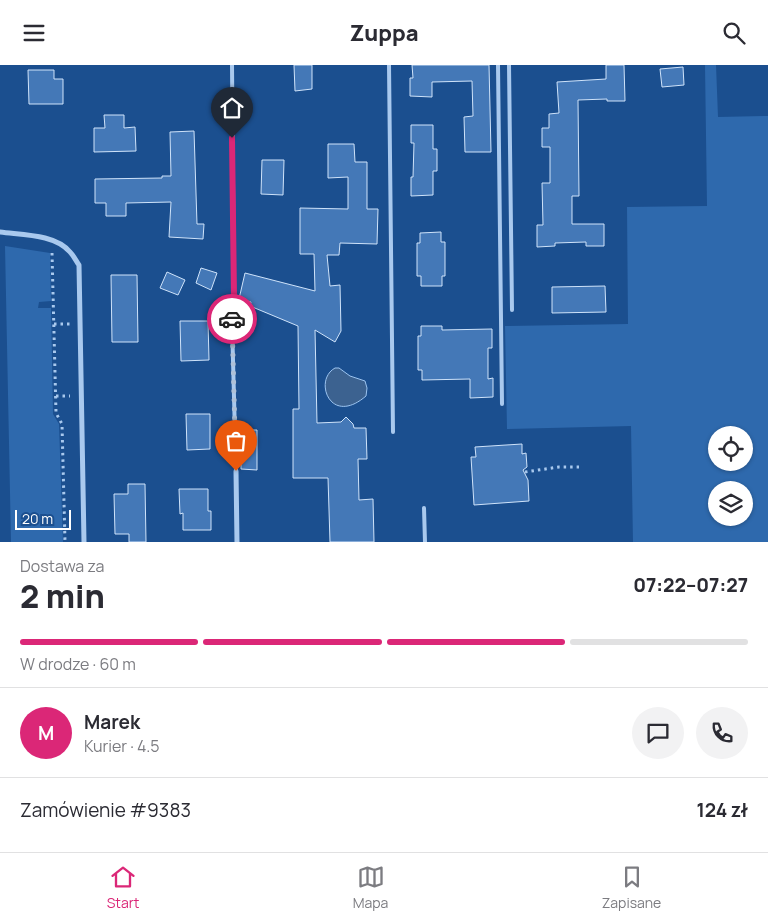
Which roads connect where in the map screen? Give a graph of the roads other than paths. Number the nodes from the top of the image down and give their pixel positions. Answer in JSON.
{"nodes":[{"id":1,"x":232,"y":65,"type":"edge"},
{"id":2,"x":389,"y":65,"type":"edge"},
{"id":3,"x":498,"y":65,"type":"edge"},
{"id":4,"x":509,"y":65,"type":"edge"},
{"id":5,"x":0,"y":232,"type":"edge"},
{"id":6,"x":512,"y":309,"type":"dead end"},
{"id":7,"x":502,"y":404,"type":"dead end"},
{"id":8,"x":393,"y":432,"type":"dead end"},
{"id":9,"x":236,"y":471,"type":"joint"},
{"id":10,"x":424,"y":508,"type":"dead end"},
{"id":11,"x":84,"y":542,"type":"edge"},
{"id":12,"x":237,"y":542,"type":"edge"},
{"id":13,"x":425,"y":542,"type":"edge"}],
"edges":[{"from":1,"to":9,"type":"lane"},
{"from":2,"to":8,"type":"lane"},
{"from":3,"to":7,"type":"lane"},
{"from":4,"to":6,"type":"lane"},
{"from":5,"to":11,"type":"street"},
{"from":9,"to":12,"type":"street"},
{"from":10,"to":13,"type":"lane"}]}
